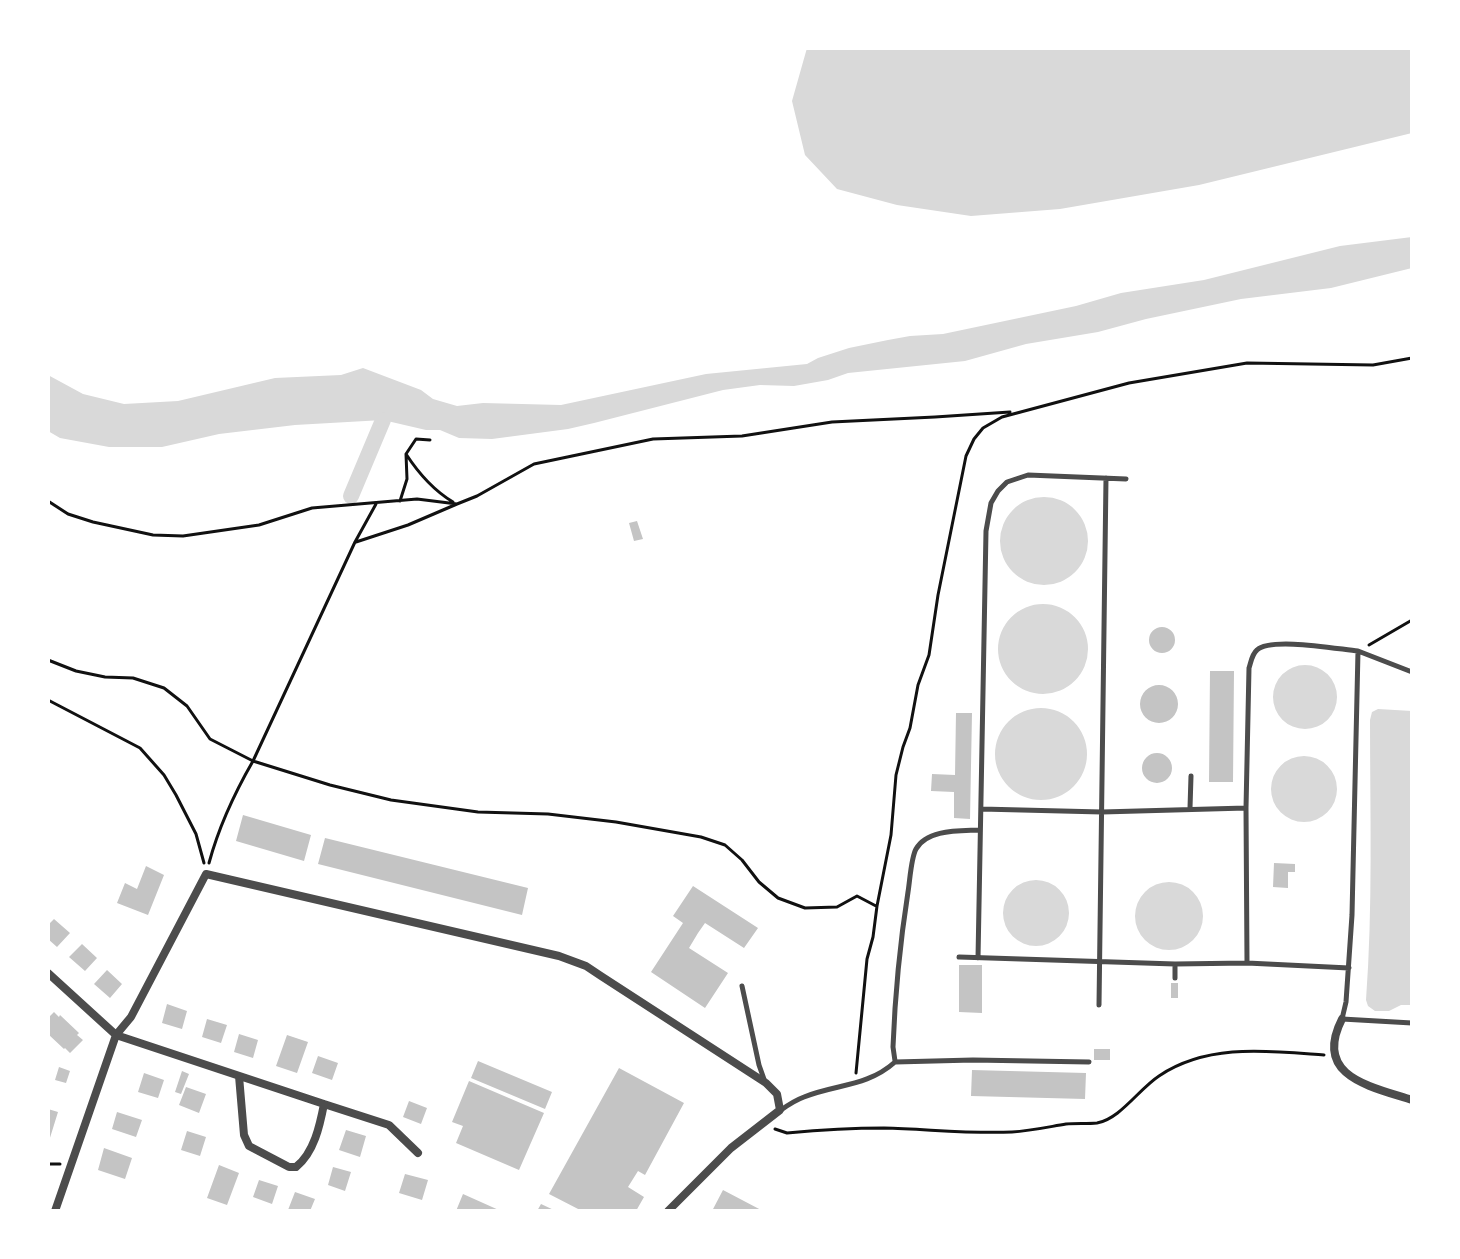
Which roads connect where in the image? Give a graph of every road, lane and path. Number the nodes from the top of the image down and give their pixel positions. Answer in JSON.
{"nodes":[{"id":1,"x":1412,"y":358,"type":"edge"},
{"id":2,"x":1018,"y":411,"type":"junction"},
{"id":3,"x":430,"y":440,"type":"dead end"},
{"id":4,"x":406,"y":454,"type":"junction"},
{"id":5,"x":1106,"y":478,"type":"junction"},
{"id":6,"x":1126,"y":479,"type":"dead end"},
{"id":7,"x":48,"y":501,"type":"edge"},
{"id":8,"x":400,"y":501,"type":"junction"},
{"id":9,"x":376,"y":504,"type":"junction"},
{"id":10,"x":457,"y":504,"type":"junction"},
{"id":11,"x":355,"y":542,"type":"junction"},
{"id":12,"x":1412,"y":620,"type":"edge"},
{"id":13,"x":1358,"y":651,"type":"junction"},
{"id":14,"x":48,"y":660,"type":"edge"},
{"id":15,"x":1412,"y":672,"type":"edge"},
{"id":16,"x":48,"y":700,"type":"edge"},
{"id":17,"x":253,"y":761,"type":"junction"},
{"id":18,"x":1191,"y":776,"type":"dead end"},
{"id":19,"x":1190,"y":808,"type":"junction"},
{"id":20,"x":1246,"y":808,"type":"junction"},
{"id":21,"x":981,"y":809,"type":"junction"},
{"id":22,"x":1102,"y":812,"type":"junction"},
{"id":23,"x":979,"y":830,"type":"junction"},
{"id":24,"x":206,"y":874,"type":"junction"},
{"id":25,"x":877,"y":906,"type":"junction"},
{"id":26,"x":959,"y":957,"type":"dead end"},
{"id":27,"x":978,"y":958,"type":"junction"},
{"id":28,"x":1101,"y":961,"type":"junction"},
{"id":29,"x":1247,"y":963,"type":"junction"},
{"id":30,"x":1175,"y":964,"type":"junction"},
{"id":31,"x":1349,"y":968,"type":"junction"},
{"id":32,"x":48,"y":973,"type":"edge"},
{"id":33,"x":1175,"y":978,"type":"dead end"},
{"id":34,"x":742,"y":986,"type":"dead end"},
{"id":35,"x":1099,"y":1005,"type":"dead end"},
{"id":36,"x":1342,"y":1019,"type":"junction"},
{"id":37,"x":1412,"y":1023,"type":"edge"},
{"id":38,"x":116,"y":1035,"type":"junction"},
{"id":39,"x":1334,"y":1055,"type":"junction"},
{"id":40,"x":895,"y":1062,"type":"junction"},
{"id":41,"x":1089,"y":1062,"type":"dead end"},
{"id":42,"x":239,"y":1076,"type":"junction"},
{"id":43,"x":766,"y":1083,"type":"junction"},
{"id":44,"x":856,"y":1083,"type":"junction"},
{"id":45,"x":1412,"y":1100,"type":"edge"},
{"id":46,"x":324,"y":1104,"type":"junction"},
{"id":47,"x":780,"y":1110,"type":"junction"},
{"id":48,"x":760,"y":1125,"type":"junction"},
{"id":49,"x":418,"y":1153,"type":"dead end"},
{"id":50,"x":48,"y":1164,"type":"edge"},
{"id":51,"x":61,"y":1165,"type":"dead end"},
{"id":52,"x":55,"y":1211,"type":"edge"},
{"id":53,"x":668,"y":1211,"type":"edge"}],
"edges":[{"from":1,"to":2,"type":"path"},
{"from":2,"to":10,"type":"path"},
{"from":2,"to":25,"type":"path"},
{"from":3,"to":4,"type":"path"},
{"from":4,"to":8,"type":"path"},
{"from":4,"to":10,"type":"path"},
{"from":5,"to":6,"type":"lane"},
{"from":5,"to":21,"type":"lane"},
{"from":5,"to":22,"type":"lane"},
{"from":7,"to":9,"type":"path"},
{"from":8,"to":9,"type":"path"},
{"from":8,"to":10,"type":"path"},
{"from":9,"to":11,"type":"path"},
{"from":10,"to":11,"type":"path"},
{"from":11,"to":17,"type":"path"},
{"from":12,"to":13,"type":"path"},
{"from":13,"to":15,"type":"lane"},
{"from":13,"to":20,"type":"lane"},
{"from":13,"to":31,"type":"lane"},
{"from":14,"to":17,"type":"path"},
{"from":16,"to":24,"type":"path"},
{"from":17,"to":24,"type":"path"},
{"from":17,"to":25,"type":"path"},
{"from":18,"to":19,"type":"lane"},
{"from":19,"to":20,"type":"lane"},
{"from":19,"to":22,"type":"lane"},
{"from":20,"to":29,"type":"lane"},
{"from":21,"to":22,"type":"lane"},
{"from":21,"to":23,"type":"lane"},
{"from":22,"to":28,"type":"lane"},
{"from":23,"to":27,"type":"lane"},
{"from":23,"to":40,"type":"lane"},
{"from":24,"to":38,"type":"street"},
{"from":24,"to":43,"type":"street"},
{"from":25,"to":44,"type":"path"},
{"from":26,"to":27,"type":"lane"},
{"from":27,"to":28,"type":"lane"},
{"from":28,"to":30,"type":"lane"},
{"from":28,"to":35,"type":"lane"},
{"from":29,"to":30,"type":"lane"},
{"from":29,"to":31,"type":"lane"},
{"from":30,"to":33,"type":"lane"},
{"from":31,"to":36,"type":"lane"},
{"from":32,"to":38,"type":"street"},
{"from":34,"to":43,"type":"lane"},
{"from":36,"to":37,"type":"lane"},
{"from":36,"to":39,"type":"street"},
{"from":38,"to":42,"type":"street"},
{"from":38,"to":52,"type":"street"},
{"from":39,"to":45,"type":"street"},
{"from":39,"to":48,"type":"path"},
{"from":40,"to":41,"type":"lane"},
{"from":40,"to":44,"type":"lane"},
{"from":42,"to":46,"type":"street"},
{"from":42,"to":46,"type":"street"},
{"from":43,"to":47,"type":"street"},
{"from":44,"to":47,"type":"lane"},
{"from":46,"to":49,"type":"street"},
{"from":47,"to":48,"type":"street"},
{"from":48,"to":53,"type":"street"},
{"from":50,"to":51,"type":"path"}]}
